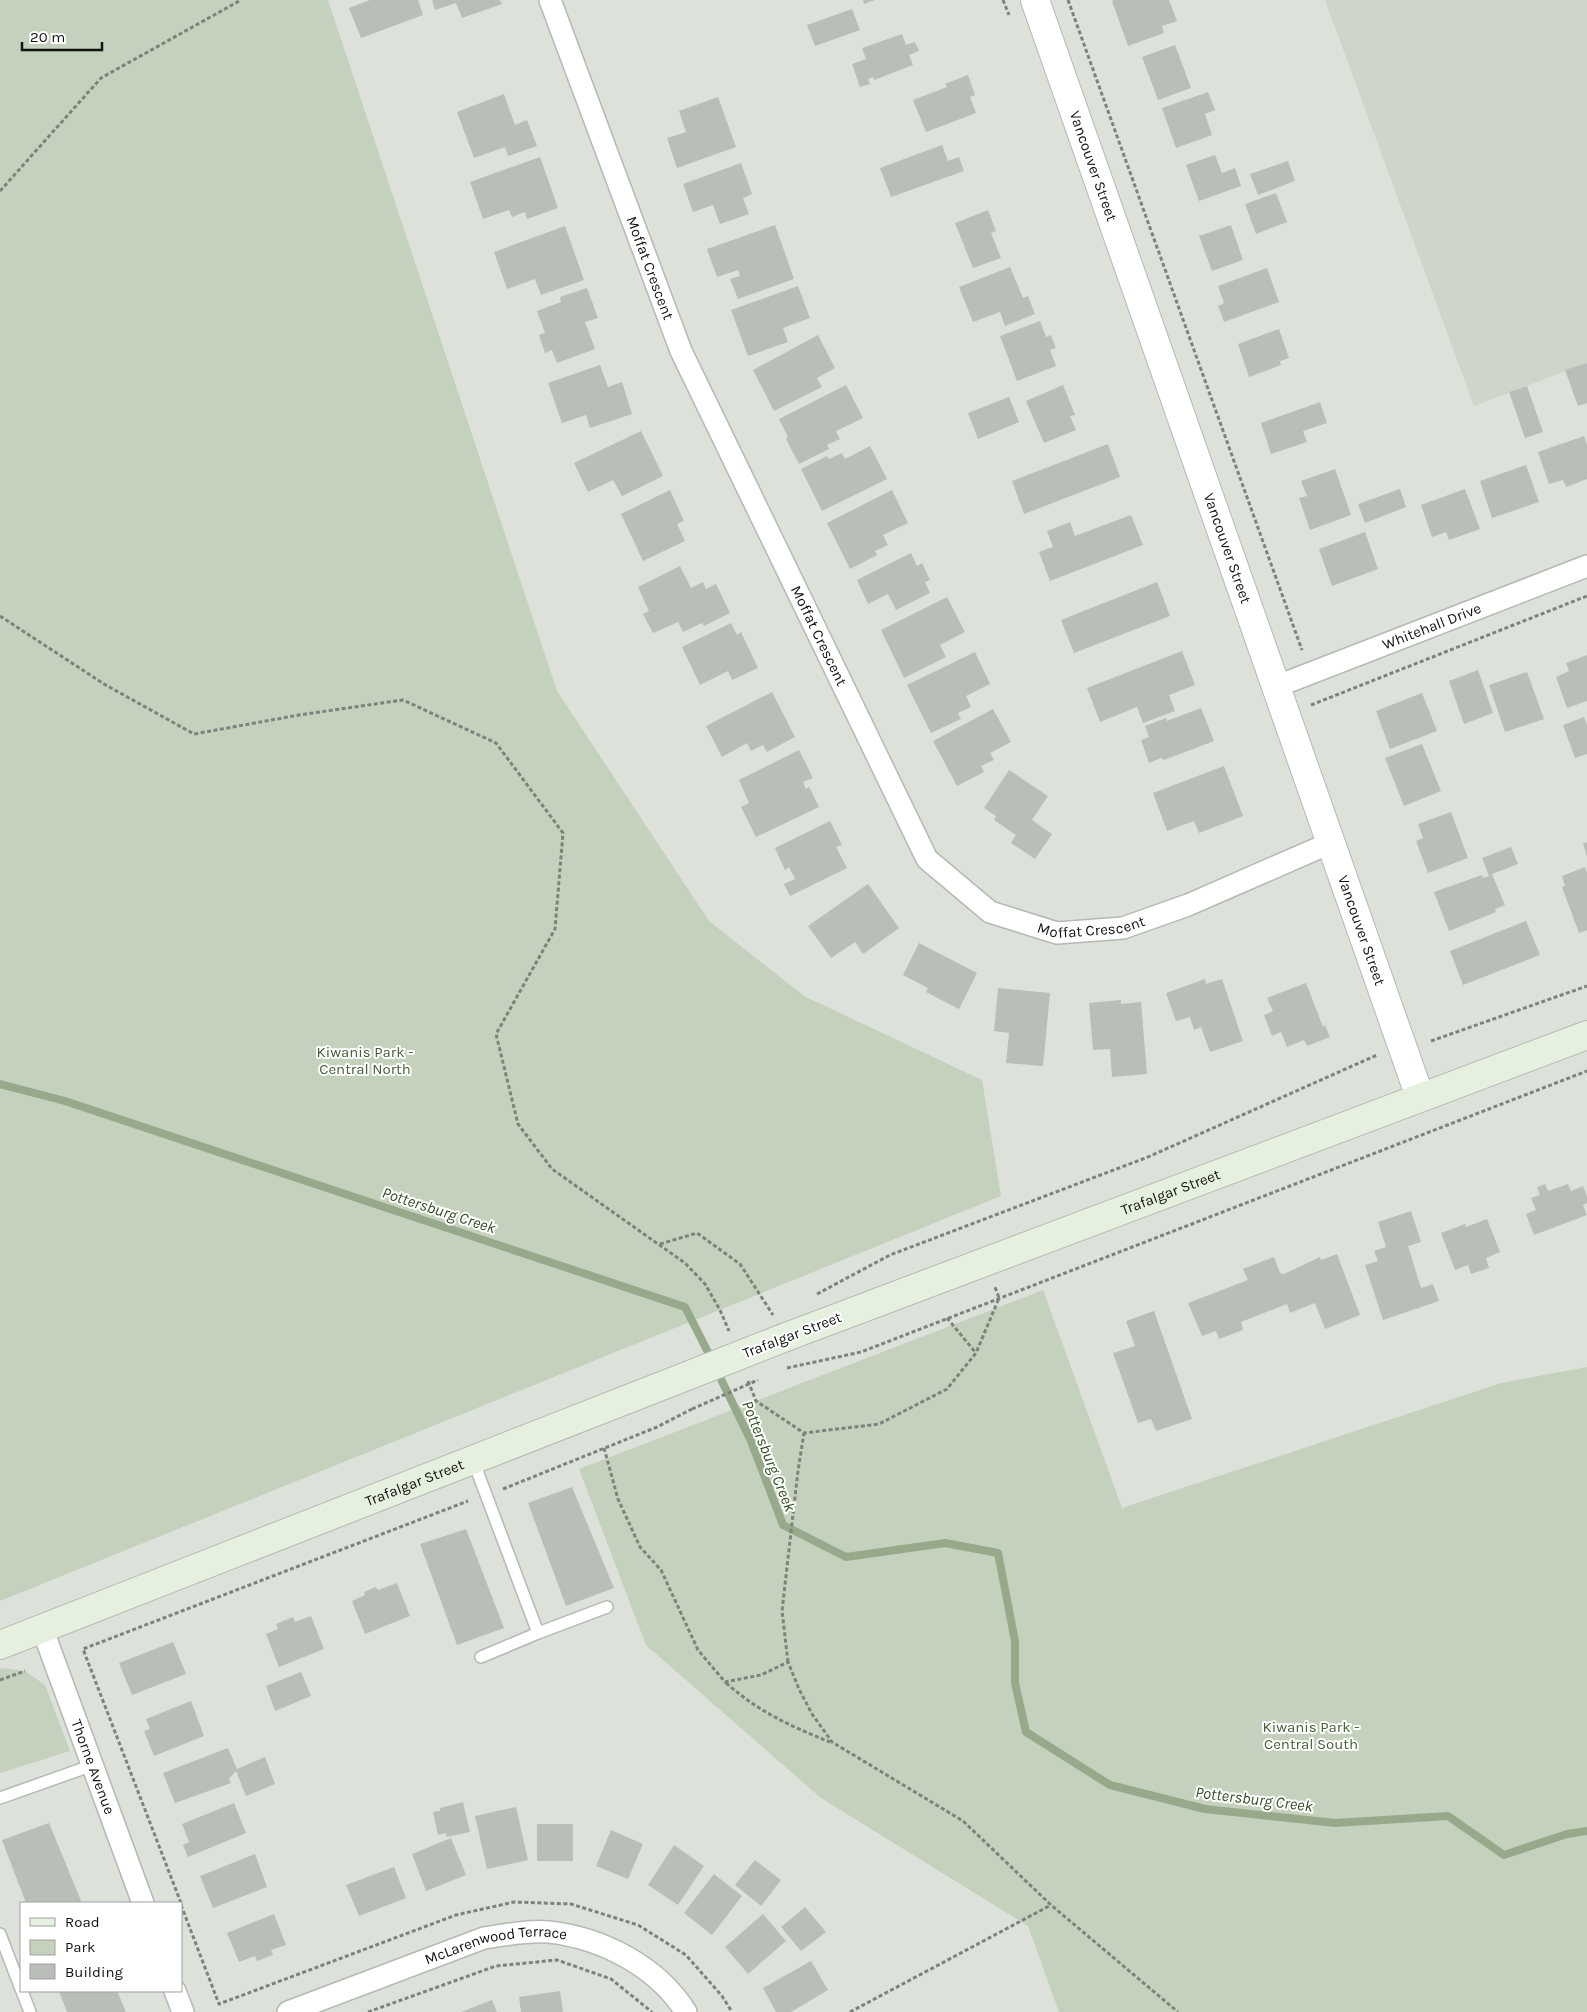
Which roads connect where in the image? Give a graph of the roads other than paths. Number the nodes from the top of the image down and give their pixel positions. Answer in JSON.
{"nodes":[{"id":1,"x":550,"y":0,"type":"edge"},
{"id":2,"x":1035,"y":0,"type":"edge"},
{"id":3,"x":1587,"y":566,"type":"edge"},
{"id":4,"x":1275,"y":687,"type":"junction"},
{"id":5,"x":1330,"y":843,"type":"junction"},
{"id":6,"x":1587,"y":1035,"type":"edge"},
{"id":7,"x":1420,"y":1097,"type":"junction"},
{"id":8,"x":473,"y":1460,"type":"junction"},
{"id":9,"x":607,"y":1607,"type":"dead end"},
{"id":10,"x":42,"y":1628,"type":"junction"},
{"id":11,"x":538,"y":1633,"type":"junction"},
{"id":12,"x":0,"y":1645,"type":"edge"},
{"id":13,"x":481,"y":1656,"type":"dead end"},
{"id":14,"x":93,"y":1765,"type":"junction"},
{"id":15,"x":0,"y":1798,"type":"edge"},
{"id":16,"x":143,"y":1902,"type":"edge"},
{"id":17,"x":0,"y":1934,"type":"edge"},
{"id":18,"x":20,"y":1985,"type":"edge"},
{"id":19,"x":23,"y":1992,"type":"edge"},
{"id":20,"x":176,"y":1992,"type":"edge"},
{"id":21,"x":30,"y":2012,"type":"edge"},
{"id":22,"x":183,"y":2012,"type":"edge"},
{"id":23,"x":288,"y":2012,"type":"edge"},
{"id":24,"x":686,"y":2012,"type":"edge"}],
"edges":[{"from":1,"to":5,"type":"street","name":"Moffat Crescent"},
{"from":2,"to":4,"type":"street","name":"Vancouver Street"},
{"from":3,"to":4,"type":"street","name":"Whitehall Drive"},
{"from":4,"to":5,"type":"street","name":"Vancouver Street"},
{"from":5,"to":7,"type":"street","name":"Vancouver Street"},
{"from":6,"to":7,"type":"main road","name":"Trafalgar Street"},
{"from":7,"to":8,"type":"main road","name":"Trafalgar Street","bridge":true},
{"from":8,"to":10,"type":"main road","name":"Trafalgar Street"},
{"from":8,"to":11,"type":"lane"},
{"from":9,"to":11,"type":"lane"},
{"from":10,"to":12,"type":"main road","name":"Trafalgar Street"},
{"from":10,"to":14,"type":"street","name":"Thorne Avenue"},
{"from":11,"to":13,"type":"lane"},
{"from":14,"to":15,"type":"lane"},
{"from":14,"to":16,"type":"street","name":"Thorne Avenue"},
{"from":17,"to":18,"type":"lane"},
{"from":19,"to":21,"type":"lane"},
{"from":20,"to":22,"type":"street"},
{"from":23,"to":24,"type":"street","name":"McLarenwood Terrace"}]}
